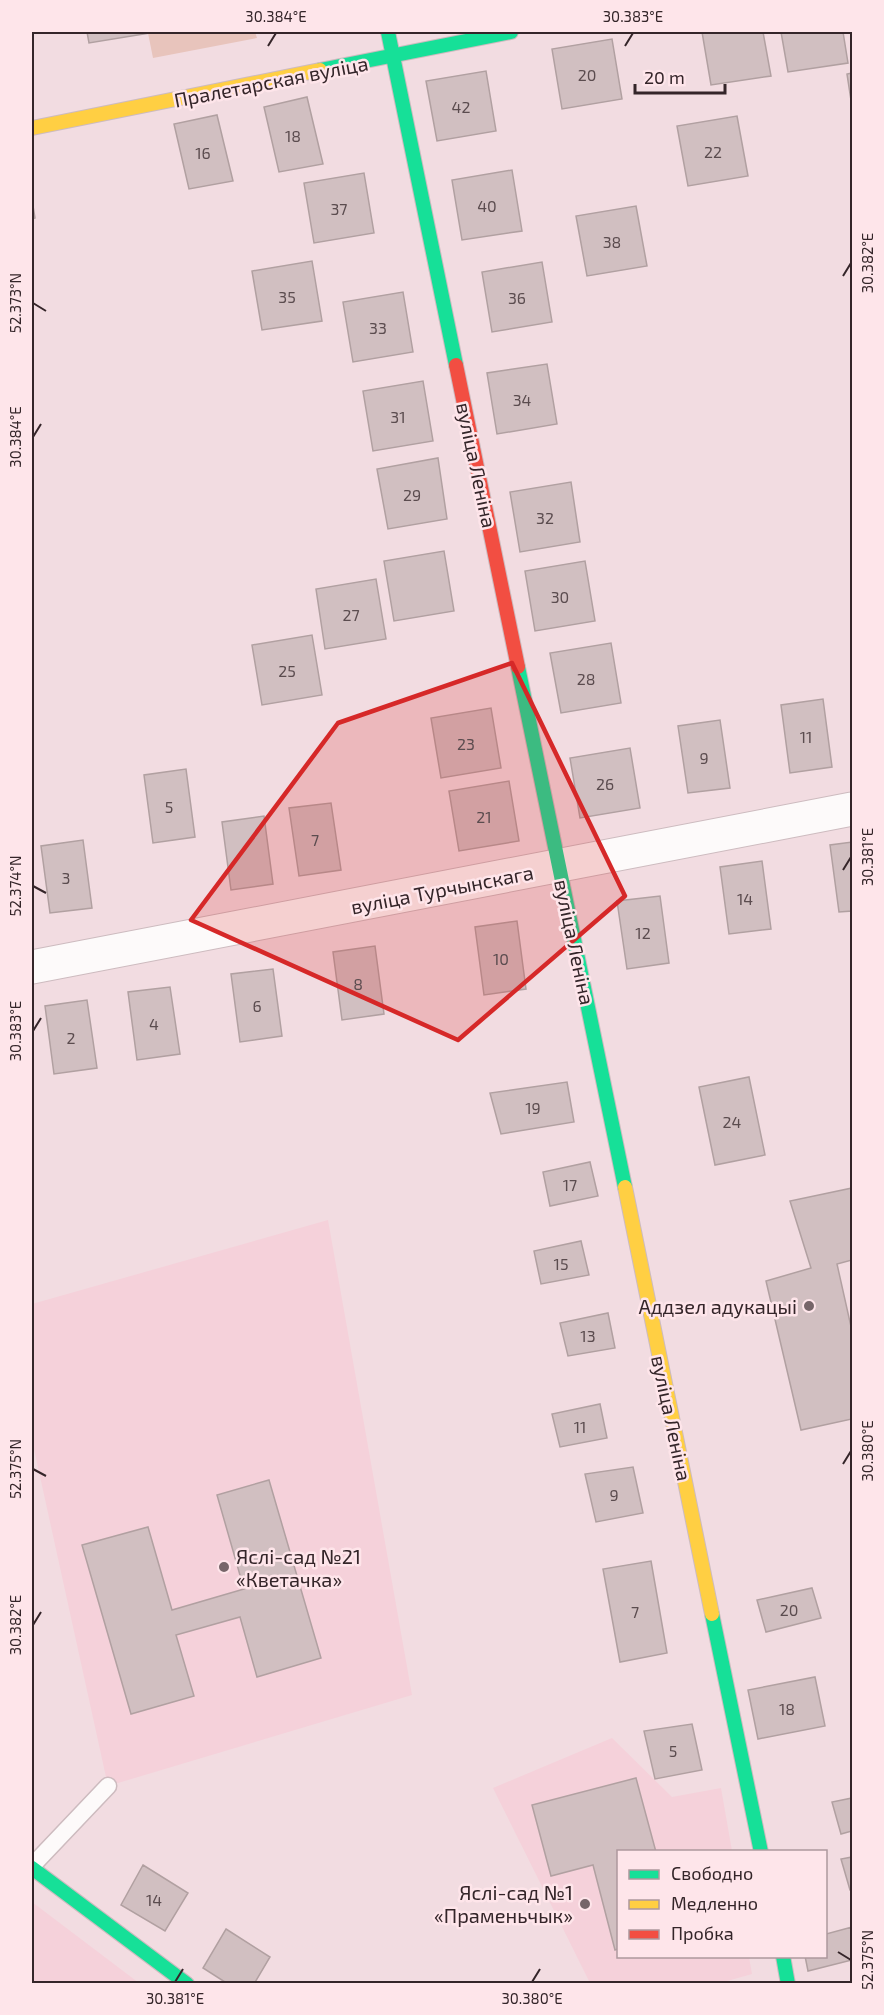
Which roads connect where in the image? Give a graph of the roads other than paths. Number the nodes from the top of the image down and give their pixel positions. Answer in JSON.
{"nodes":[{"id":1,"x":388,"y":32,"type":"edge"},
{"id":2,"x":511,"y":32,"type":"edge"},
{"id":3,"x":394,"y":57,"type":"junction"},
{"id":4,"x":32,"y":128,"type":"edge"},
{"id":5,"x":852,"y":809,"type":"edge"},
{"id":6,"x":559,"y":867,"type":"junction"},
{"id":7,"x":32,"y":967,"type":"edge"},
{"id":8,"x":108,"y":1786,"type":"dead end"},
{"id":9,"x":761,"y":1850,"type":"edge"},
{"id":10,"x":32,"y":1867,"type":"edge"},
{"id":11,"x":783,"y":1958,"type":"edge"},
{"id":12,"x":188,"y":1983,"type":"edge"},
{"id":13,"x":788,"y":1983,"type":"edge"}],
"edges":[{"from":1,"to":3,"type":"street","name":"вуліца Леніна"},
{"from":2,"to":3,"type":"street","name":"Пралетарская вуліца"},
{"from":3,"to":4,"type":"street","name":"Пралетарская вуліца"},
{"from":3,"to":6,"type":"street","name":"вуліца Леніна"},
{"from":5,"to":6,"type":"street","name":"вуліца Турчынскага"},
{"from":6,"to":7,"type":"street","name":"вуліца Турчынскага"},
{"from":6,"to":9,"type":"street","name":"вуліца Леніна"},
{"from":8,"to":10,"type":"lane"},
{"from":10,"to":12,"type":"street"},
{"from":11,"to":13,"type":"street"}]}
